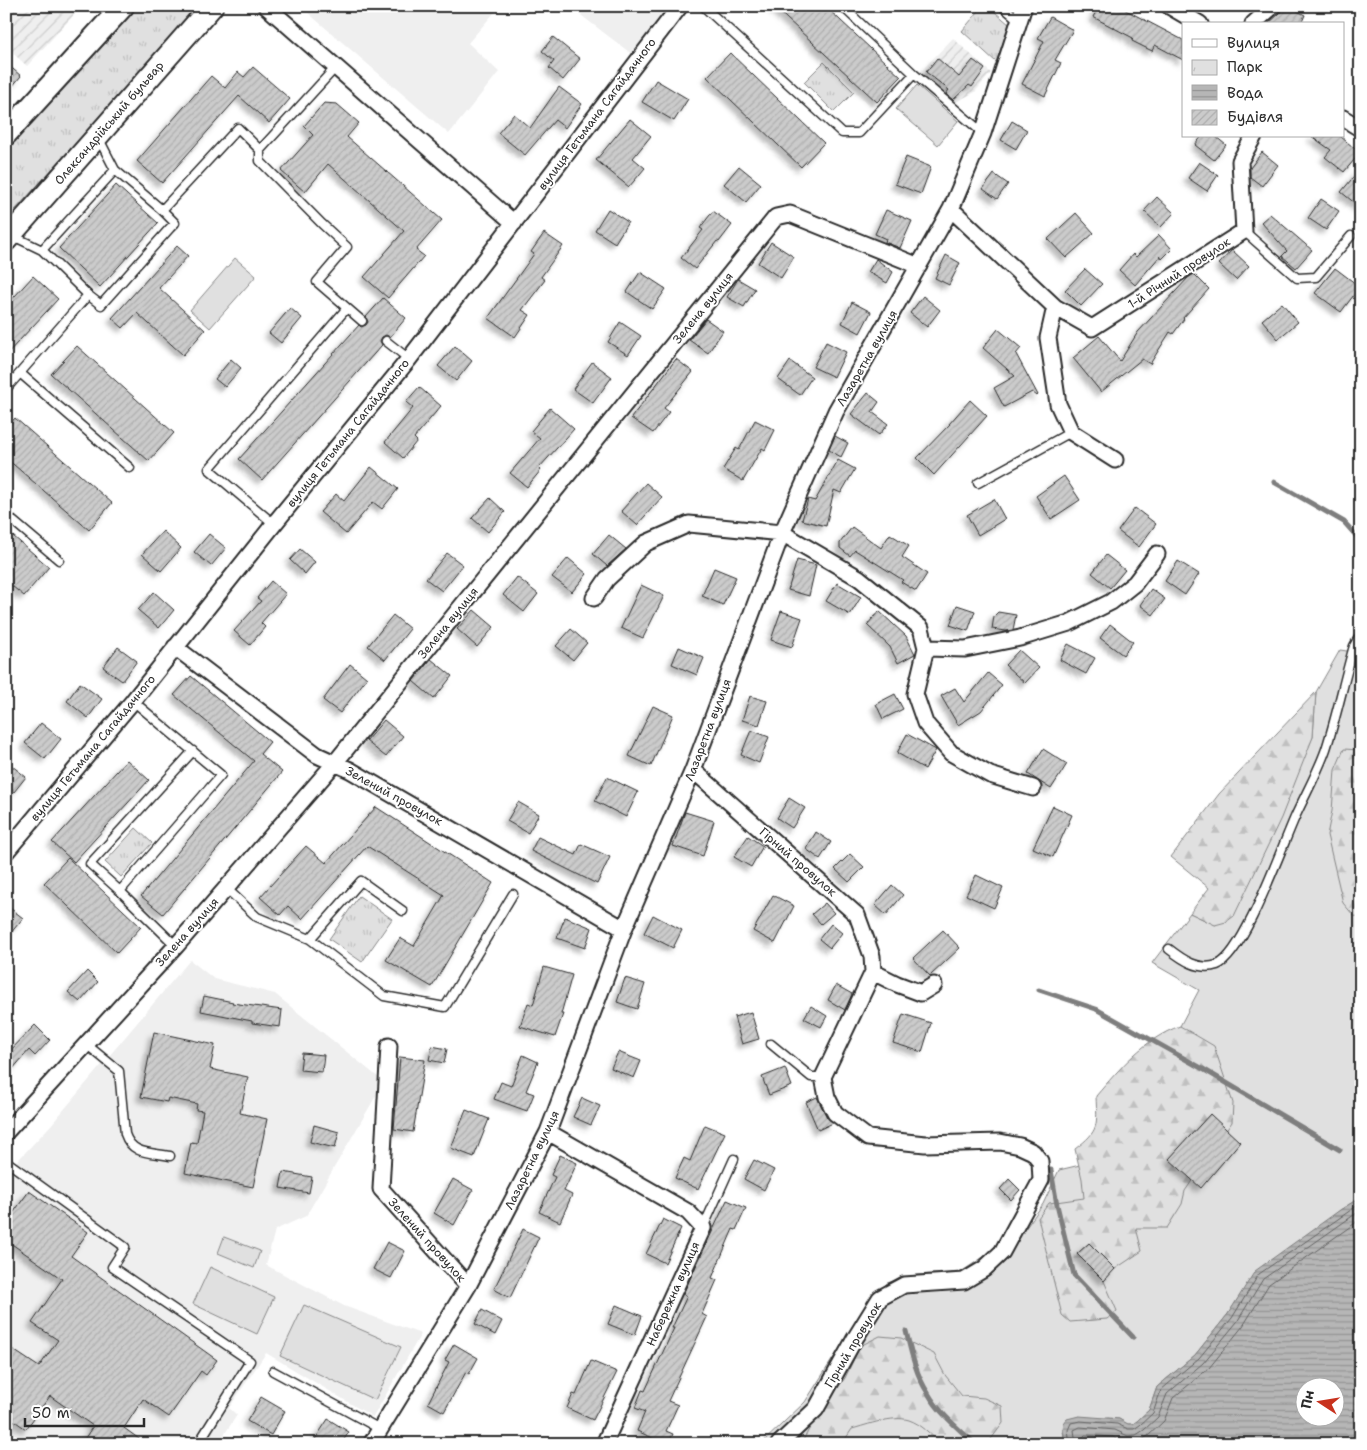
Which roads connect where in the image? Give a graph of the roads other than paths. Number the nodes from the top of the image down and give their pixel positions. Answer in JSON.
{"nodes":[{"id":1,"x":123,"y":6,"type":"edge"},
{"id":2,"x":212,"y":6,"type":"edge"},
{"id":3,"x":266,"y":6,"type":"edge"},
{"id":4,"x":680,"y":6,"type":"edge"},
{"id":5,"x":703,"y":6,"type":"edge"},
{"id":6,"x":842,"y":6,"type":"edge"},
{"id":7,"x":1002,"y":6,"type":"edge"},
{"id":8,"x":1169,"y":6,"type":"edge"},
{"id":9,"x":1273,"y":6,"type":"edge"},
{"id":10,"x":1022,"y":14,"type":"edge"},
{"id":11,"x":1197,"y":22,"type":"edge"},
{"id":12,"x":1255,"y":22,"type":"edge"},
{"id":13,"x":336,"y":67,"type":"junction"},
{"id":14,"x":914,"y":74,"type":"junction"},
{"id":15,"x":1344,"y":119,"type":"edge"},
{"id":16,"x":1361,"y":129,"type":"edge"},
{"id":17,"x":983,"y":133,"type":"junction"},
{"id":18,"x":6,"y":134,"type":"edge"},
{"id":19,"x":97,"y":135,"type":"junction"},
{"id":20,"x":1253,"y":138,"type":"edge"},
{"id":21,"x":260,"y":150,"type":"junction"},
{"id":22,"x":115,"y":170,"type":"junction"},
{"id":23,"x":951,"y":209,"type":"junction"},
{"id":24,"x":162,"y":210,"type":"junction"},
{"id":25,"x":514,"y":223,"type":"junction"},
{"id":26,"x":1244,"y":231,"type":"junction"},
{"id":27,"x":1351,"y":236,"type":"dead end"},
{"id":28,"x":9,"y":237,"type":"edge"},
{"id":29,"x":42,"y":250,"type":"junction"},
{"id":30,"x":919,"y":266,"type":"junction"},
{"id":31,"x":88,"y":295,"type":"junction"},
{"id":32,"x":1055,"y":307,"type":"junction"},
{"id":33,"x":347,"y":308,"type":"junction"},
{"id":34,"x":362,"y":321,"type":"dead end"},
{"id":35,"x":386,"y":341,"type":"dead end"},
{"id":36,"x":408,"y":359,"type":"junction"},
{"id":37,"x":20,"y":373,"type":"junction"},
{"id":38,"x":6,"y":389,"type":"edge"},
{"id":39,"x":1071,"y":432,"type":"junction"},
{"id":40,"x":1115,"y":460,"type":"dead end"},
{"id":41,"x":130,"y":468,"type":"dead end"},
{"id":42,"x":978,"y":483,"type":"dead end"},
{"id":43,"x":6,"y":515,"type":"edge"},
{"id":44,"x":274,"y":524,"type":"junction"},
{"id":45,"x":782,"y":533,"type":"junction"},
{"id":46,"x":1157,"y":554,"type":"dead end"},
{"id":47,"x":59,"y":560,"type":"dead end"},
{"id":48,"x":594,"y":598,"type":"dead end"},
{"id":49,"x":1361,"y":634,"type":"edge"},
{"id":50,"x":175,"y":647,"type":"junction"},
{"id":51,"x":926,"y":648,"type":"junction"},
{"id":52,"x":133,"y":701,"type":"junction"},
{"id":53,"x":193,"y":751,"type":"junction"},
{"id":54,"x":334,"y":764,"type":"junction"},
{"id":55,"x":693,"y":770,"type":"junction"},
{"id":56,"x":1033,"y":788,"type":"dead end"},
{"id":57,"x":6,"y":852,"type":"edge"},
{"id":58,"x":226,"y":888,"type":"junction"},
{"id":59,"x":120,"y":891,"type":"junction"},
{"id":60,"x":513,"y":894,"type":"dead end"},
{"id":61,"x":403,"y":911,"type":"dead end"},
{"id":62,"x":624,"y":929,"type":"junction"},
{"id":63,"x":310,"y":939,"type":"junction"},
{"id":64,"x":176,"y":946,"type":"junction"},
{"id":65,"x":1169,"y":949,"type":"dead end"},
{"id":66,"x":873,"y":972,"type":"junction"},
{"id":67,"x":934,"y":985,"type":"dead end"},
{"id":68,"x":86,"y":1044,"type":"junction"},
{"id":69,"x":771,"y":1044,"type":"dead end"},
{"id":70,"x":389,"y":1046,"type":"dead end"},
{"id":71,"x":823,"y":1078,"type":"junction"},
{"id":72,"x":6,"y":1132,"type":"edge"},
{"id":73,"x":548,"y":1132,"type":"junction"},
{"id":74,"x":170,"y":1156,"type":"dead end"},
{"id":75,"x":734,"y":1159,"type":"dead end"},
{"id":76,"x":6,"y":1161,"type":"edge"},
{"id":77,"x":702,"y":1228,"type":"junction"},
{"id":78,"x":468,"y":1286,"type":"junction"},
{"id":79,"x":273,"y":1371,"type":"dead end"},
{"id":80,"x":380,"y":1429,"type":"junction"},
{"id":81,"x":198,"y":1444,"type":"edge"},
{"id":82,"x":371,"y":1444,"type":"edge"},
{"id":83,"x":604,"y":1444,"type":"edge"},
{"id":84,"x":779,"y":1444,"type":"edge"}],
"edges":[{"from":1,"to":18,"type":"main road"},
{"from":2,"to":19,"type":"main road","name":"Олександрійський бульвар"},
{"from":3,"to":13,"type":"street"},
{"from":4,"to":25,"type":"street","name":"вулиця Гетьмана Сагайдачного"},
{"from":5,"to":14,"type":"lane"},
{"from":6,"to":14,"type":"lane"},
{"from":7,"to":10,"type":"lane"},
{"from":8,"to":11,"type":"street"},
{"from":9,"to":12,"type":"street"},
{"from":10,"to":17,"type":"street","name":"Лазаретна вулиця"},
{"from":13,"to":21,"type":"lane"},
{"from":13,"to":25,"type":"street"},
{"from":14,"to":17,"type":"lane"},
{"from":15,"to":16,"type":"street"},
{"from":17,"to":23,"type":"street","name":"Лазаретна вулиця"},
{"from":19,"to":22,"type":"lane"},
{"from":19,"to":28,"type":"main road","name":"Олександрійський бульвар"},
{"from":20,"to":26,"type":"street","name":"1-й Річний провулок"},
{"from":21,"to":24,"type":"lane"},
{"from":21,"to":33,"type":"lane"},
{"from":22,"to":24,"type":"lane"},
{"from":22,"to":29,"type":"lane"},
{"from":23,"to":30,"type":"street","name":"Лазаретна вулиця"},
{"from":23,"to":32,"type":"street","name":"1-й Річний провулок"},
{"from":24,"to":31,"type":"lane"},
{"from":25,"to":36,"type":"street","name":"вулиця Гетьмана Сагайдачного"},
{"from":26,"to":27,"type":"lane"},
{"from":26,"to":32,"type":"street","name":"1-й Річний провулок"},
{"from":28,"to":29,"type":"lane"},
{"from":29,"to":31,"type":"lane"},
{"from":30,"to":45,"type":"street","name":"Лазаретна вулиця"},
{"from":30,"to":54,"type":"street","name":"Зелена вулиця"},
{"from":31,"to":37,"type":"lane"},
{"from":32,"to":39,"type":"street"},
{"from":33,"to":34,"type":"lane"},
{"from":33,"to":44,"type":"lane"},
{"from":35,"to":36,"type":"lane"},
{"from":36,"to":44,"type":"street","name":"вулиця Гетьмана Сагайдачного"},
{"from":37,"to":38,"type":"lane"},
{"from":37,"to":41,"type":"lane"},
{"from":39,"to":40,"type":"street"},
{"from":39,"to":42,"type":"lane"},
{"from":43,"to":47,"type":"lane"},
{"from":44,"to":50,"type":"street","name":"вулиця Гетьмана Сагайдачного"},
{"from":45,"to":48,"type":"street"},
{"from":45,"to":51,"type":"street"},
{"from":45,"to":55,"type":"street","name":"Лазаретна вулиця"},
{"from":46,"to":51,"type":"street"},
{"from":49,"to":65,"type":"lane"},
{"from":50,"to":52,"type":"street","name":"вулиця Гетьмана Сагайдачного"},
{"from":50,"to":54,"type":"street","name":"Зелений провулок"},
{"from":51,"to":56,"type":"street"},
{"from":52,"to":53,"type":"lane"},
{"from":52,"to":57,"type":"street","name":"вулиця Гетьмана Сагайдачного"},
{"from":53,"to":59,"type":"lane"},
{"from":53,"to":59,"type":"lane"},
{"from":54,"to":58,"type":"street","name":"Зелена вулиця"},
{"from":54,"to":62,"type":"street","name":"Зелений провулок"},
{"from":55,"to":62,"type":"street","name":"Лазаретна вулиця"},
{"from":55,"to":66,"type":"street","name":"Гірний провулок"},
{"from":58,"to":63,"type":"lane"},
{"from":58,"to":64,"type":"street","name":"Зелена вулиця"},
{"from":59,"to":64,"type":"lane"},
{"from":60,"to":63,"type":"lane"},
{"from":61,"to":63,"type":"lane"},
{"from":62,"to":73,"type":"street","name":"Лазаретна вулиця"},
{"from":64,"to":68,"type":"street","name":"Зелена вулиця"},
{"from":66,"to":67,"type":"street"},
{"from":66,"to":71,"type":"street"},
{"from":68,"to":72,"type":"street","name":"Зелена вулиця"},
{"from":68,"to":74,"type":"lane"},
{"from":69,"to":71,"type":"lane"},
{"from":70,"to":78,"type":"street","name":"Зелений провулок"},
{"from":71,"to":84,"type":"street","name":"Гірний провулок"},
{"from":73,"to":77,"type":"street","name":"Набережна вулиця"},
{"from":73,"to":78,"type":"street","name":"Лазаретна вулиця"},
{"from":75,"to":77,"type":"lane"},
{"from":76,"to":81,"type":"lane"},
{"from":77,"to":83,"type":"street","name":"Набережна вулиця"},
{"from":78,"to":80,"type":"street","name":"Лазаретна вулиця"},
{"from":79,"to":80,"type":"lane"},
{"from":80,"to":82,"type":"street","name":"Лазаретна вулиця"}]}
